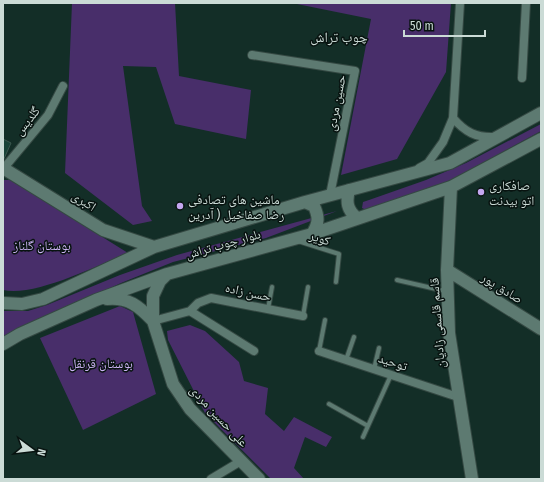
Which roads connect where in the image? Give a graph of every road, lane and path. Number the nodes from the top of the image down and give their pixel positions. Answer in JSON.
{"nodes":[{"id":1,"x":460,"y":3,"type":"edge"},
{"id":2,"x":526,"y":3,"type":"edge"},
{"id":3,"x":252,"y":55,"type":"dead end"},
{"id":4,"x":522,"y":78,"type":"dead end"},
{"id":5,"x":64,"y":86,"type":"dead end"},
{"id":6,"x":541,"y":113,"type":"edge"},
{"id":7,"x":453,"y":118,"type":"junction"},
{"id":8,"x":497,"y":136,"type":"junction"},
{"id":9,"x":541,"y":139,"type":"edge"},
{"id":10,"x":3,"y":168,"type":"edge"},
{"id":11,"x":409,"y":174,"type":"junction"},
{"id":12,"x":451,"y":187,"type":"junction"},
{"id":13,"x":349,"y":190,"type":"junction"},
{"id":14,"x":330,"y":195,"type":"junction"},
{"id":15,"x":305,"y":202,"type":"junction"},
{"id":16,"x":357,"y":218,"type":"junction"},
{"id":17,"x":312,"y":234,"type":"junction"},
{"id":18,"x":291,"y":239,"type":"junction"},
{"id":19,"x":154,"y":247,"type":"junction"},
{"id":20,"x":447,"y":270,"type":"junction"},
{"id":21,"x":167,"y":274,"type":"junction"},
{"id":22,"x":397,"y":280,"type":"dead end"},
{"id":23,"x":336,"y":282,"type":"dead end"},
{"id":24,"x":308,"y":286,"type":"dead end"},
{"id":25,"x":272,"y":287,"type":"dead end"},
{"id":26,"x":448,"y":292,"type":"junction"},
{"id":27,"x":96,"y":300,"type":"junction"},
{"id":28,"x":3,"y":303,"type":"edge"},
{"id":29,"x":268,"y":309,"type":"junction"},
{"id":30,"x":190,"y":311,"type":"junction"},
{"id":31,"x":303,"y":316,"type":"joint"},
{"id":32,"x":325,"y":320,"type":"dead end"},
{"id":33,"x":152,"y":321,"type":"junction"},
{"id":34,"x":541,"y":329,"type":"edge"},
{"id":35,"x":354,"y":337,"type":"dead end"},
{"id":36,"x":3,"y":344,"type":"edge"},
{"id":37,"x":379,"y":348,"type":"dead end"},
{"id":38,"x":254,"y":351,"type":"dead end"},
{"id":39,"x":319,"y":351,"type":"joint"},
{"id":40,"x":346,"y":360,"type":"junction"},
{"id":41,"x":374,"y":369,"type":"junction"},
{"id":42,"x":391,"y":374,"type":"junction"},
{"id":43,"x":458,"y":397,"type":"junction"},
{"id":44,"x":330,"y":404,"type":"dead end"},
{"id":45,"x":368,"y":426,"type":"junction"},
{"id":46,"x":363,"y":437,"type":"dead end"},
{"id":47,"x":241,"y":461,"type":"junction"},
{"id":48,"x":211,"y":479,"type":"edge"},
{"id":49,"x":259,"y":479,"type":"edge"},
{"id":50,"x":472,"y":479,"type":"edge"}],
"edges":[{"from":1,"to":7,"type":"street"},
{"from":2,"to":4,"type":"street"},
{"from":3,"to":14,"type":"street","name":"حسین مردی"},
{"from":5,"to":10,"type":"street","name":"گلدیس"},
{"from":6,"to":8,"type":"main road","name":"بلوار چوب‌ تراش"},
{"from":7,"to":8,"type":"street"},
{"from":7,"to":11,"type":"street"},
{"from":8,"to":11,"type":"main road","name":"بلوار چوب‌ تراش"},
{"from":9,"to":12,"type":"main road","name":"بلوار چوب‌ تراش"},
{"from":10,"to":19,"type":"main road","name":"اکبری"},
{"from":11,"to":13,"type":"main road","name":"بلوار چوب‌ تراش"},
{"from":12,"to":16,"type":"main road","name":"بلوار چوب‌ تراش"},
{"from":12,"to":20,"type":"main road","name":"قاسم قاسمی زادیان"},
{"from":13,"to":14,"type":"main road","name":"بلوار چوب‌ تراش"},
{"from":13,"to":16,"type":"main road"},
{"from":14,"to":15,"type":"main road","name":"بلوار چوب‌ تراش"},
{"from":15,"to":17,"type":"main road"},
{"from":15,"to":19,"type":"main road","name":"بلوار چوب‌ تراش"},
{"from":16,"to":17,"type":"main road","name":"بلوار چوب‌ تراش"},
{"from":17,"to":18,"type":"main road","name":"بلوار چوب‌ تراش"},
{"from":18,"to":21,"type":"main road","name":"بلوار چوب‌ تراش"},
{"from":18,"to":23,"type":"lane","name":"کویر"},
{"from":19,"to":28,"type":"main road","name":"بلوار چوب‌ تراش"},
{"from":20,"to":26,"type":"main road","name":"قاسم قاسمی زادیان"},
{"from":20,"to":34,"type":"main road","name":"صادق پور"},
{"from":21,"to":27,"type":"main road","name":"بلوار چوب‌ تراش"},
{"from":21,"to":33,"type":"main road","name":"علی حسین مردی"},
{"from":22,"to":26,"type":"lane"},
{"from":24,"to":31,"type":"lane"},
{"from":25,"to":29,"type":"lane"},
{"from":26,"to":43,"type":"main road","name":"قاسم قاسمی زادیان"},
{"from":27,"to":33,"type":"main road","name":"علی حسین مردی"},
{"from":27,"to":36,"type":"main road","name":"بلوار چوب‌ تراش"},
{"from":29,"to":30,"type":"street","name":"حسن زاده"},
{"from":29,"to":31,"type":"street","name":"حسن زاده"},
{"from":30,"to":33,"type":"street","name":"حسن زاده"},
{"from":30,"to":38,"type":"street"},
{"from":32,"to":39,"type":"lane"},
{"from":33,"to":47,"type":"main road","name":"علی حسین مردی"},
{"from":35,"to":40,"type":"lane"},
{"from":37,"to":41,"type":"lane"},
{"from":39,"to":40,"type":"street","name":"توحید"},
{"from":40,"to":41,"type":"street","name":"توحید"},
{"from":41,"to":42,"type":"street","name":"توحید"},
{"from":42,"to":43,"type":"street","name":"توحید"},
{"from":42,"to":45,"type":"lane"},
{"from":43,"to":50,"type":"main road","name":"قاسم قاسمی زادیان"},
{"from":44,"to":45,"type":"lane"},
{"from":45,"to":46,"type":"lane"},
{"from":47,"to":48,"type":"street"},
{"from":47,"to":49,"type":"main road","name":"علی حسین مردی"}]}
